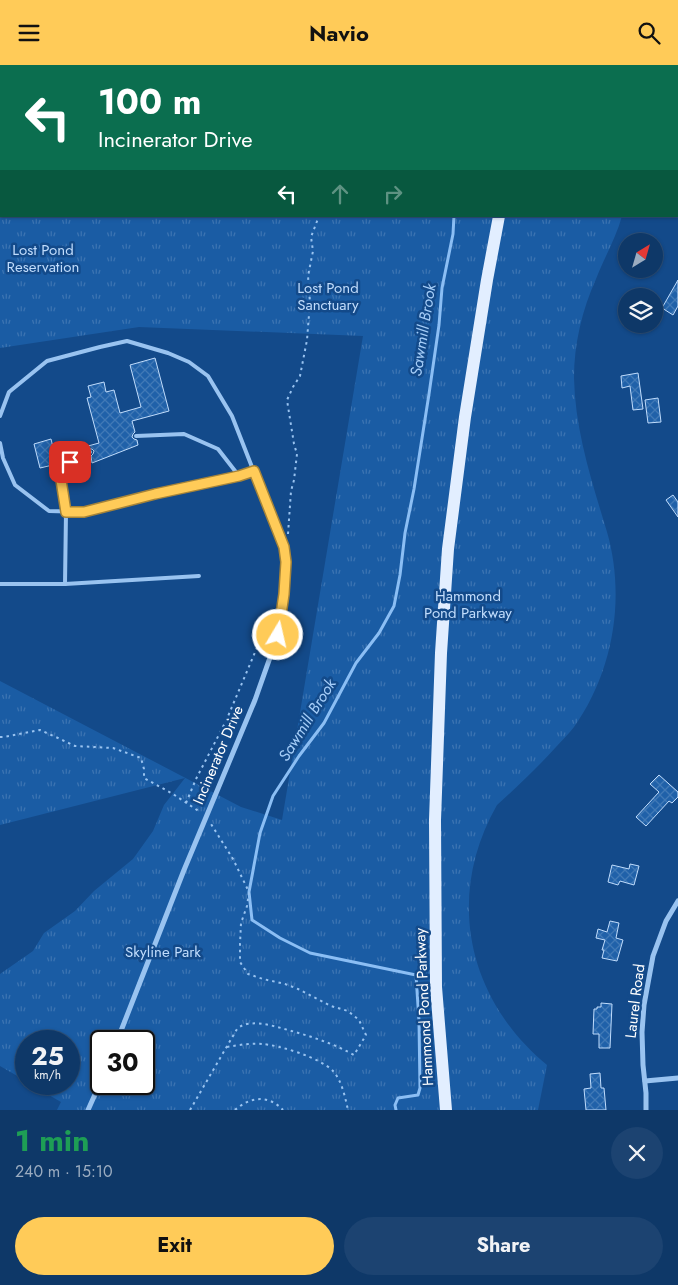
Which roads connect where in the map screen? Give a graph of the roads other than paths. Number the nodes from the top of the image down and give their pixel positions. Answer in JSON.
{"nodes":[{"id":1,"x":499,"y":217,"type":"edge"},
{"id":2,"x":0,"y":416,"type":"edge"},
{"id":3,"x":136,"y":436,"type":"dead end"},
{"id":4,"x":0,"y":443,"type":"edge"},
{"id":5,"x":90,"y":452,"type":"dead end"},
{"id":6,"x":254,"y":471,"type":"junction"},
{"id":7,"x":239,"y":476,"type":"junction"},
{"id":8,"x":66,"y":512,"type":"junction"},
{"id":9,"x":278,"y":531,"type":"joint"},
{"id":10,"x":199,"y":575,"type":"dead end"},
{"id":11,"x":0,"y":584,"type":"edge"},
{"id":12,"x":65,"y":584,"type":"junction"},
{"id":13,"x":678,"y":901,"type":"edge"},
{"id":14,"x":121,"y":1030,"type":"edge"},
{"id":15,"x":678,"y":1078,"type":"edge"},
{"id":16,"x":645,"y":1081,"type":"junction"},
{"id":17,"x":95,"y":1095,"type":"edge"},
{"id":18,"x":88,"y":1110,"type":"edge"},
{"id":19,"x":446,"y":1110,"type":"edge"},
{"id":20,"x":646,"y":1110,"type":"edge"}],
"edges":[{"from":1,"to":19,"type":"main road","name":"Hammond Pond Parkway"},
{"from":2,"to":6,"type":"lane","name":"Incinerator Drive"},
{"from":3,"to":7,"type":"lane"},
{"from":4,"to":8,"type":"lane"},
{"from":5,"to":8,"type":"lane"},
{"from":6,"to":7,"type":"lane"},
{"from":6,"to":9,"type":"lane","name":"Incinerator Drive"},
{"from":7,"to":8,"type":"lane"},
{"from":8,"to":12,"type":"lane"},
{"from":9,"to":14,"type":"street","name":"Incinerator Drive"},
{"from":10,"to":12,"type":"lane"},
{"from":11,"to":12,"type":"lane"},
{"from":13,"to":16,"type":"street","name":"Laurel Road"},
{"from":15,"to":16,"type":"street"},
{"from":16,"to":20,"type":"street","name":"Laurel Road"},
{"from":17,"to":18,"type":"street"}]}
